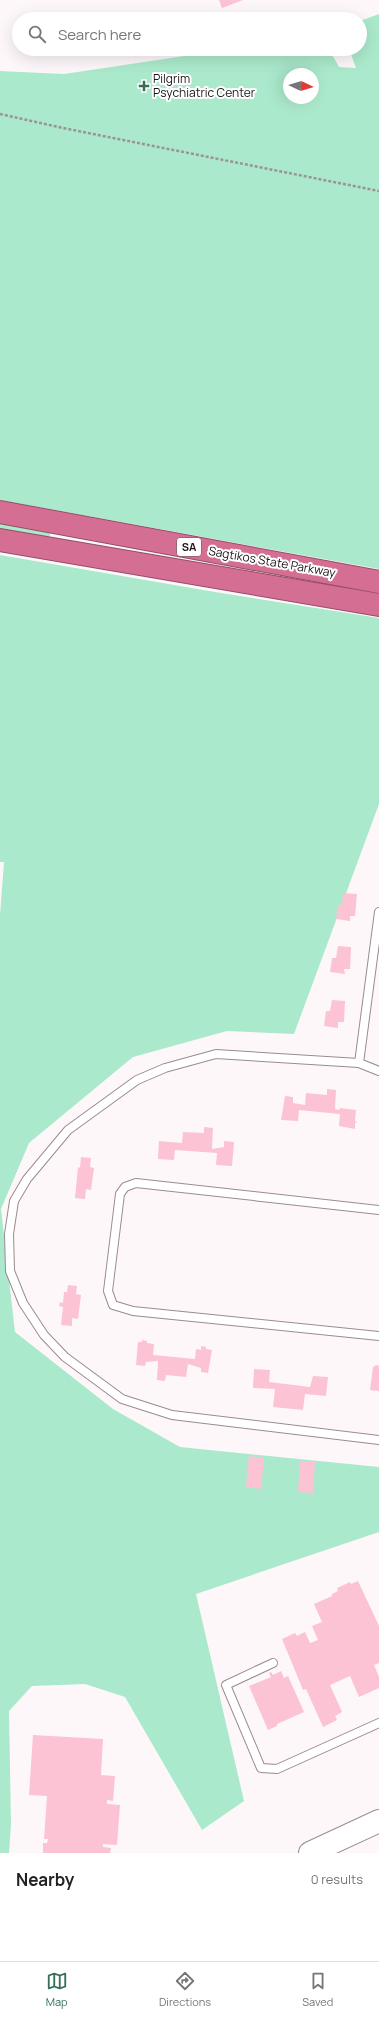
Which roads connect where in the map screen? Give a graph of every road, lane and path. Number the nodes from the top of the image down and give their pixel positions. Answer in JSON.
{"nodes":[{"id":1,"x":0,"y":114,"type":"edge"},
{"id":2,"x":379,"y":191,"type":"edge"},
{"id":3,"x":0,"y":512,"type":"edge"},
{"id":4,"x":0,"y":540,"type":"edge"},
{"id":5,"x":379,"y":582,"type":"edge"},
{"id":6,"x":379,"y":605,"type":"edge"},
{"id":7,"x":379,"y":912,"type":"edge"},
{"id":8,"x":359,"y":1063,"type":"junction"},
{"id":9,"x":379,"y":1071,"type":"edge"},
{"id":10,"x":379,"y":1210,"type":"edge"},
{"id":11,"x":379,"y":1336,"type":"edge"},
{"id":12,"x":379,"y":1440,"type":"edge"},
{"id":13,"x":273,"y":1663,"type":"dead end"},
{"id":14,"x":379,"y":1723,"type":"edge"},
{"id":15,"x":379,"y":1821,"type":"edge"},
{"id":16,"x":310,"y":1853,"type":"edge"}],
"edges":[{"from":1,"to":2,"type":"path"},
{"from":3,"to":5,"type":"highway","name":"Sagtikos State Parkway","number":"SA"},
{"from":4,"to":6,"type":"highway","name":"Sagtikos State Parkway","number":"SA"},
{"from":7,"to":8,"type":"lane"},
{"from":8,"to":9,"type":"lane"},
{"from":8,"to":12,"type":"lane"},
{"from":10,"to":11,"type":"lane"},
{"from":13,"to":14,"type":"lane"},
{"from":15,"to":16,"type":"main road"}]}
